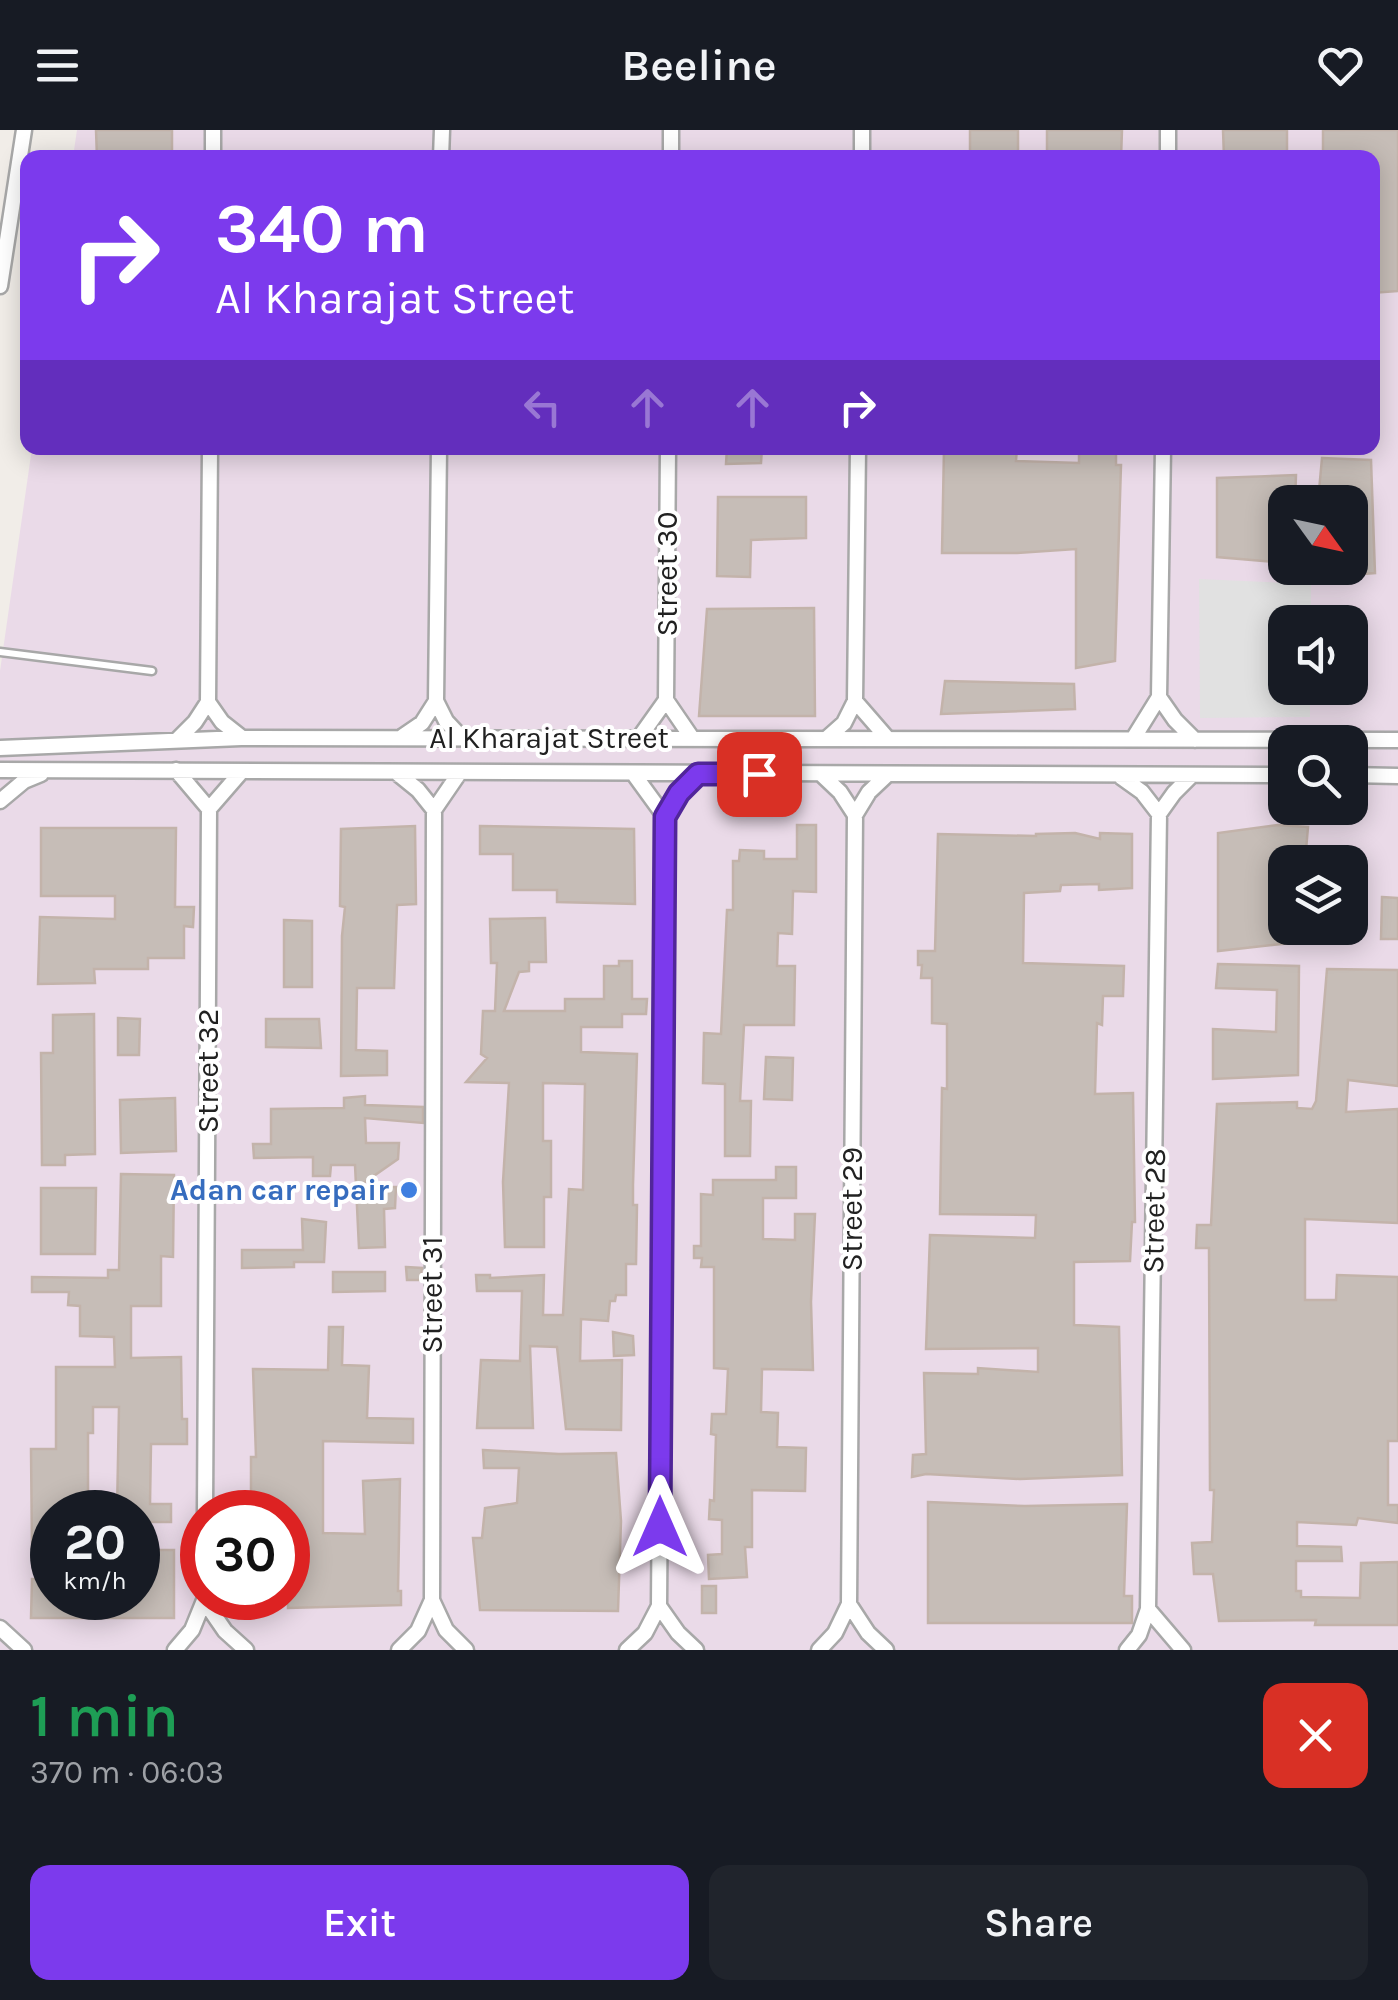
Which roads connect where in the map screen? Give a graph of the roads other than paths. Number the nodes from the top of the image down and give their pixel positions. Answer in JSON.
{"nodes":[{"id":1,"x":20,"y":156,"type":"edge"},
{"id":2,"x":0,"y":286,"type":"edge"},
{"id":3,"x":210,"y":455,"type":"edge"},
{"id":4,"x":439,"y":455,"type":"edge"},
{"id":5,"x":668,"y":455,"type":"edge"},
{"id":6,"x":858,"y":455,"type":"edge"},
{"id":7,"x":1163,"y":455,"type":"edge"},
{"id":8,"x":0,"y":652,"type":"edge"},
{"id":9,"x":152,"y":671,"type":"dead end"},
{"id":10,"x":1160,"y":696,"type":"junction"},
{"id":11,"x":666,"y":700,"type":"junction"},
{"id":12,"x":436,"y":701,"type":"junction"},
{"id":13,"x":855,"y":701,"type":"junction"},
{"id":14,"x":208,"y":702,"type":"junction"},
{"id":15,"x":242,"y":738,"type":"junction"},
{"id":16,"x":401,"y":738,"type":"junction"},
{"id":17,"x":462,"y":738,"type":"junction"},
{"id":18,"x":639,"y":738,"type":"junction"},
{"id":19,"x":692,"y":738,"type":"junction"},
{"id":20,"x":178,"y":739,"type":"junction"},
{"id":21,"x":826,"y":739,"type":"junction"},
{"id":22,"x":888,"y":739,"type":"junction"},
{"id":23,"x":1133,"y":739,"type":"junction"},
{"id":24,"x":1195,"y":740,"type":"junction"},
{"id":25,"x":1398,"y":740,"type":"edge"},
{"id":26,"x":0,"y":748,"type":"edge"},
{"id":27,"x":0,"y":770,"type":"edge"},
{"id":28,"x":176,"y":770,"type":"junction"},
{"id":29,"x":51,"y":771,"type":"junction"},
{"id":30,"x":242,"y":771,"type":"junction"},
{"id":31,"x":460,"y":772,"type":"junction"},
{"id":32,"x":633,"y":773,"type":"junction"},
{"id":33,"x":396,"y":774,"type":"junction"},
{"id":34,"x":698,"y":774,"type":"junction"},
{"id":35,"x":820,"y":774,"type":"junction"},
{"id":36,"x":888,"y":774,"type":"junction"},
{"id":37,"x":1192,"y":775,"type":"junction"},
{"id":38,"x":1268,"y":775,"type":"edge"},
{"id":39,"x":1119,"y":776,"type":"junction"},
{"id":40,"x":1368,"y":776,"type":"edge"},
{"id":41,"x":1398,"y":776,"type":"edge"},
{"id":42,"x":0,"y":801,"type":"edge"},
{"id":43,"x":209,"y":809,"type":"junction"},
{"id":44,"x":434,"y":810,"type":"junction"},
{"id":45,"x":855,"y":814,"type":"junction"},
{"id":46,"x":1159,"y":814,"type":"junction"},
{"id":47,"x":665,"y":817,"type":"junction"},
{"id":48,"x":205,"y":1490,"type":"edge"},
{"id":49,"x":432,"y":1600,"type":"junction"},
{"id":50,"x":849,"y":1604,"type":"junction"},
{"id":51,"x":659,"y":1606,"type":"junction"},
{"id":52,"x":1148,"y":1608,"type":"junction"},
{"id":53,"x":196,"y":1620,"type":"edge"},
{"id":54,"x":218,"y":1620,"type":"edge"},
{"id":55,"x":0,"y":1628,"type":"edge"},
{"id":56,"x":24,"y":1650,"type":"edge"},
{"id":57,"x":175,"y":1650,"type":"edge"},
{"id":58,"x":246,"y":1650,"type":"edge"},
{"id":59,"x":399,"y":1650,"type":"edge"},
{"id":60,"x":466,"y":1650,"type":"edge"},
{"id":61,"x":627,"y":1650,"type":"edge"},
{"id":62,"x":696,"y":1650,"type":"edge"},
{"id":63,"x":819,"y":1650,"type":"edge"},
{"id":64,"x":886,"y":1650,"type":"edge"},
{"id":65,"x":1127,"y":1650,"type":"edge"},
{"id":66,"x":1183,"y":1650,"type":"edge"}],
"edges":[{"from":1,"to":2,"type":"street"},
{"from":3,"to":14,"type":"street"},
{"from":4,"to":12,"type":"street"},
{"from":5,"to":11,"type":"street","name":"Street 30"},
{"from":6,"to":13,"type":"street"},
{"from":7,"to":10,"type":"street"},
{"from":8,"to":9,"type":"lane"},
{"from":10,"to":23,"type":"street"},
{"from":10,"to":24,"type":"street"},
{"from":11,"to":18,"type":"street"},
{"from":11,"to":19,"type":"street"},
{"from":12,"to":16,"type":"street"},
{"from":12,"to":17,"type":"street"},
{"from":13,"to":21,"type":"street"},
{"from":13,"to":22,"type":"street"},
{"from":14,"to":15,"type":"street"},
{"from":14,"to":20,"type":"street"},
{"from":15,"to":16,"type":"street","name":"Al Kharajat Street"},
{"from":15,"to":20,"type":"street","name":"Al Kharajat Street"},
{"from":16,"to":17,"type":"street","name":"Al Kharajat Street"},
{"from":17,"to":18,"type":"street","name":"Al Kharajat Street"},
{"from":18,"to":19,"type":"street","name":"Al Kharajat Street"},
{"from":19,"to":21,"type":"street","name":"Al Kharajat Street"},
{"from":20,"to":26,"type":"street","name":"Al Kharajat Street"},
{"from":21,"to":22,"type":"street","name":"Al Kharajat Street"},
{"from":22,"to":23,"type":"street","name":"Al Kharajat Street"},
{"from":23,"to":24,"type":"street","name":"Al Kharajat Street"},
{"from":24,"to":25,"type":"street","name":"Al Kharajat Street"},
{"from":27,"to":29,"type":"street","name":"Al Kharajat Street"},
{"from":28,"to":29,"type":"street","name":"Al Kharajat Street"},
{"from":28,"to":30,"type":"street","name":"Al Kharajat Street"},
{"from":28,"to":43,"type":"street"},
{"from":29,"to":42,"type":"street"},
{"from":30,"to":33,"type":"street","name":"Al Kharajat Street"},
{"from":30,"to":43,"type":"street"},
{"from":31,"to":32,"type":"street","name":"Al Kharajat Street"},
{"from":31,"to":33,"type":"street","name":"Al Kharajat Street"},
{"from":31,"to":44,"type":"street"},
{"from":32,"to":34,"type":"street","name":"Al Kharajat Street"},
{"from":32,"to":47,"type":"street"},
{"from":33,"to":44,"type":"street"},
{"from":34,"to":35,"type":"street","name":"Al Kharajat Street"},
{"from":34,"to":47,"type":"street"},
{"from":35,"to":36,"type":"street","name":"Al Kharajat Street"},
{"from":35,"to":45,"type":"street"},
{"from":36,"to":39,"type":"street","name":"Al Kharajat Street"},
{"from":36,"to":45,"type":"street"},
{"from":37,"to":38,"type":"street","name":"Al Kharajat Street"},
{"from":37,"to":39,"type":"street","name":"Al Kharajat Street"},
{"from":37,"to":46,"type":"street"},
{"from":39,"to":46,"type":"street"},
{"from":40,"to":41,"type":"street"},
{"from":43,"to":48,"type":"street","name":"Street 32"},
{"from":44,"to":49,"type":"street","name":"Street 31"},
{"from":45,"to":50,"type":"street","name":"Street 29"},
{"from":46,"to":52,"type":"street","name":"Street 28"},
{"from":47,"to":51,"type":"street"},
{"from":49,"to":59,"type":"street"},
{"from":49,"to":60,"type":"street"},
{"from":50,"to":63,"type":"street"},
{"from":50,"to":64,"type":"street"},
{"from":51,"to":61,"type":"street"},
{"from":51,"to":62,"type":"street"},
{"from":52,"to":65,"type":"street","name":"Street 28"},
{"from":52,"to":66,"type":"street"},
{"from":53,"to":57,"type":"street"},
{"from":54,"to":58,"type":"street"},
{"from":55,"to":56,"type":"street"}]}
